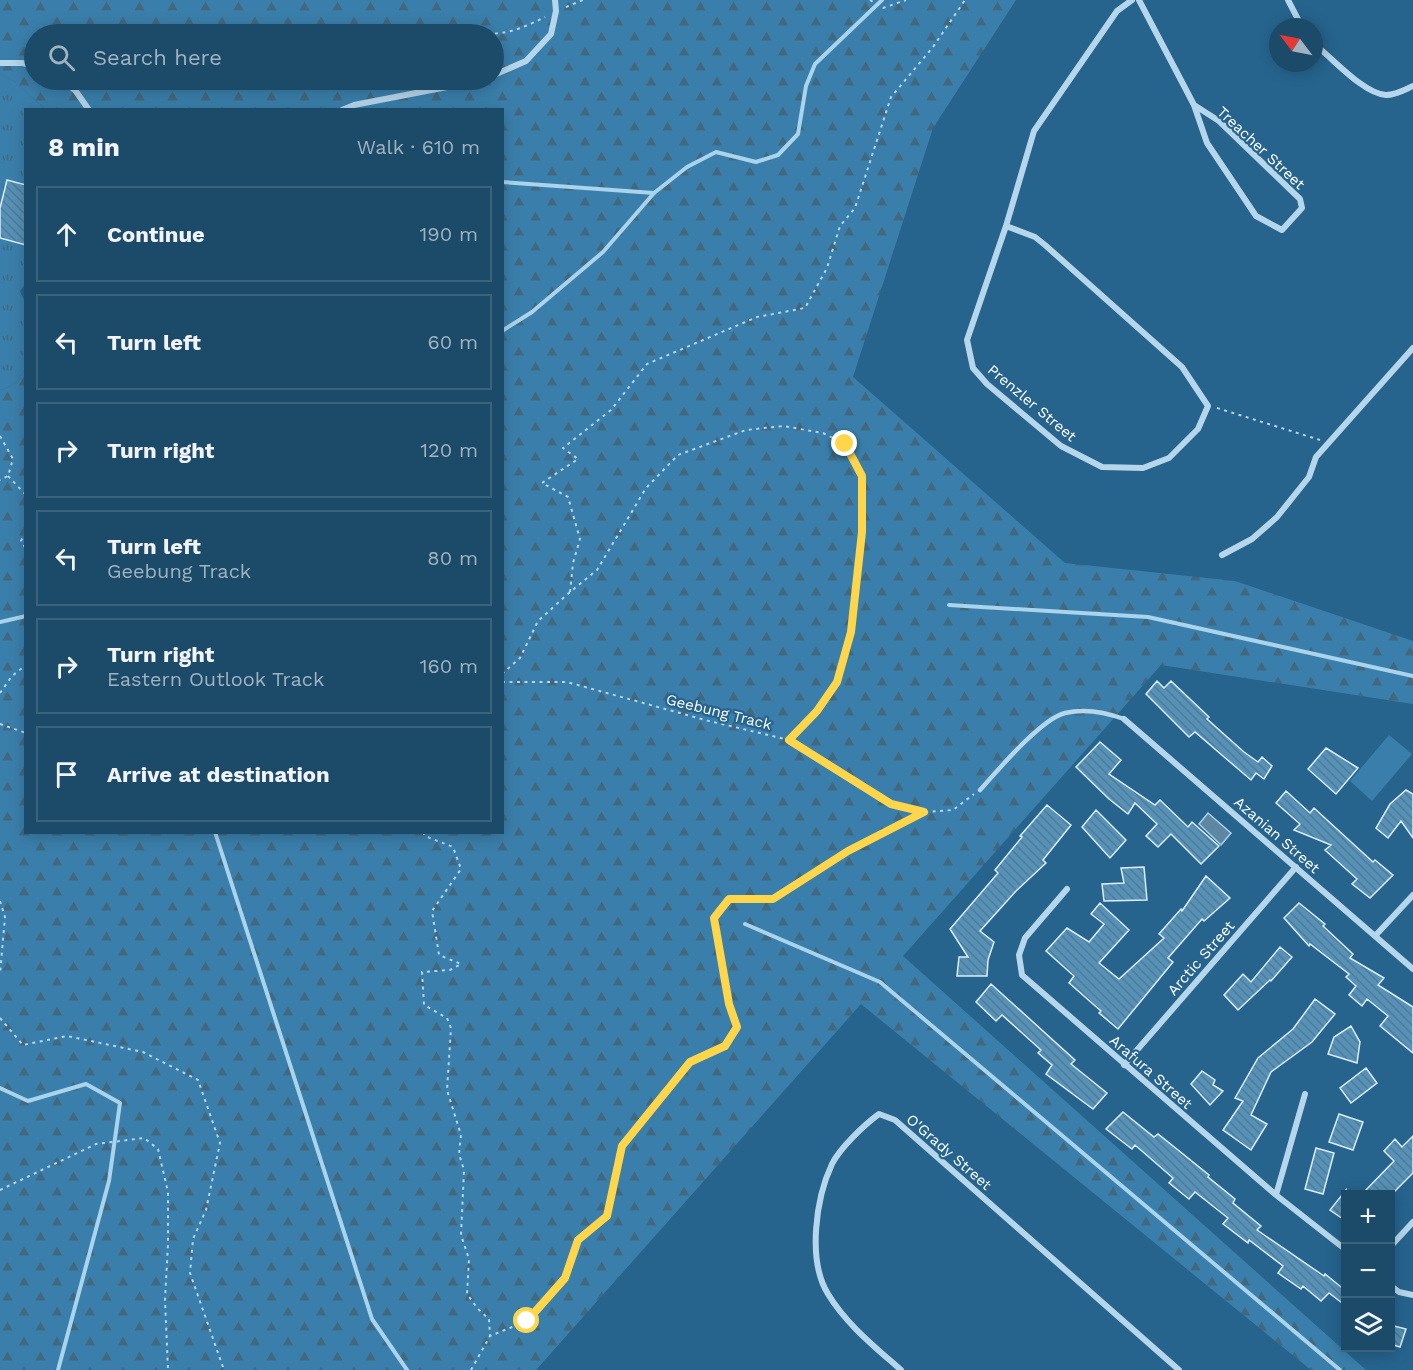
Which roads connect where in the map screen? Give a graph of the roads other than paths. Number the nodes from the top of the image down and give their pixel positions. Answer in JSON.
{"nodes":[{"id":1,"x":555,"y":0,"type":"edge"},
{"id":2,"x":1132,"y":0,"type":"edge"},
{"id":3,"x":1139,"y":0,"type":"edge"},
{"id":4,"x":1288,"y":0,"type":"edge"},
{"id":5,"x":1297,"y":18,"type":"edge"},
{"id":6,"x":1323,"y":51,"type":"edge"},
{"id":7,"x":0,"y":63,"type":"edge"},
{"id":8,"x":24,"y":63,"type":"edge"},
{"id":9,"x":504,"y":71,"type":"edge"},
{"id":10,"x":1413,"y":86,"type":"edge"},
{"id":11,"x":75,"y":90,"type":"edge"},
{"id":12,"x":431,"y":90,"type":"edge"},
{"id":13,"x":1194,"y":105,"type":"junction"},
{"id":14,"x":88,"y":108,"type":"edge"},
{"id":15,"x":347,"y":108,"type":"edge"},
{"id":16,"x":1006,"y":226,"type":"junction"},
{"id":17,"x":1413,"y":348,"type":"edge"},
{"id":18,"x":1222,"y":555,"type":"dead end"},
{"id":19,"x":1124,"y":719,"type":"joint"},
{"id":20,"x":980,"y":790,"type":"road end"},
{"id":21,"x":1296,"y":867,"type":"junction"},
{"id":22,"x":1066,"y":890,"type":"dead end"},
{"id":23,"x":1413,"y":895,"type":"edge"},
{"id":24,"x":1376,"y":936,"type":"junction"},
{"id":25,"x":1413,"y":969,"type":"edge"},
{"id":26,"x":1124,"y":1065,"type":"junction"},
{"id":27,"x":1305,"y":1094,"type":"dead end"},
{"id":28,"x":1276,"y":1195,"type":"junction"},
{"id":29,"x":1413,"y":1222,"type":"edge"},
{"id":30,"x":1393,"y":1244,"type":"edge"},
{"id":31,"x":1341,"y":1246,"type":"edge"},
{"id":32,"x":1395,"y":1288,"type":"edge"},
{"id":33,"x":1413,"y":1295,"type":"edge"},
{"id":34,"x":901,"y":1370,"type":"edge"},
{"id":35,"x":1179,"y":1370,"type":"edge"}],
"edges":[{"from":1,"to":9,"type":"street"},
{"from":2,"to":16,"type":"street","name":"Prenzler Street"},
{"from":3,"to":13,"type":"street","name":"Treacher Street"},
{"from":4,"to":5,"type":"street"},
{"from":6,"to":10,"type":"street"},
{"from":7,"to":8,"type":"street"},
{"from":11,"to":14,"type":"street"},
{"from":12,"to":15,"type":"street"},
{"from":13,"to":13,"type":"street","name":"Treacher Street"},
{"from":16,"to":16,"type":"street","name":"Prenzler Street"},
{"from":17,"to":18,"type":"street"},
{"from":19,"to":20,"type":"lane"},
{"from":19,"to":21,"type":"street","name":"Azanian Street"},
{"from":21,"to":24,"type":"street","name":"Azanian Street"},
{"from":21,"to":26,"type":"street","name":"Arctic Street"},
{"from":22,"to":26,"type":"street","name":"Arafura Street"},
{"from":23,"to":24,"type":"street"},
{"from":24,"to":25,"type":"street","name":"Azanian Street"},
{"from":26,"to":28,"type":"street","name":"Arafura Street"},
{"from":27,"to":28,"type":"street"},
{"from":28,"to":31,"type":"street","name":"Arafura Street"},
{"from":29,"to":30,"type":"street"},
{"from":32,"to":33,"type":"street"},
{"from":34,"to":35,"type":"street","name":"O'Grady Street"}]}
